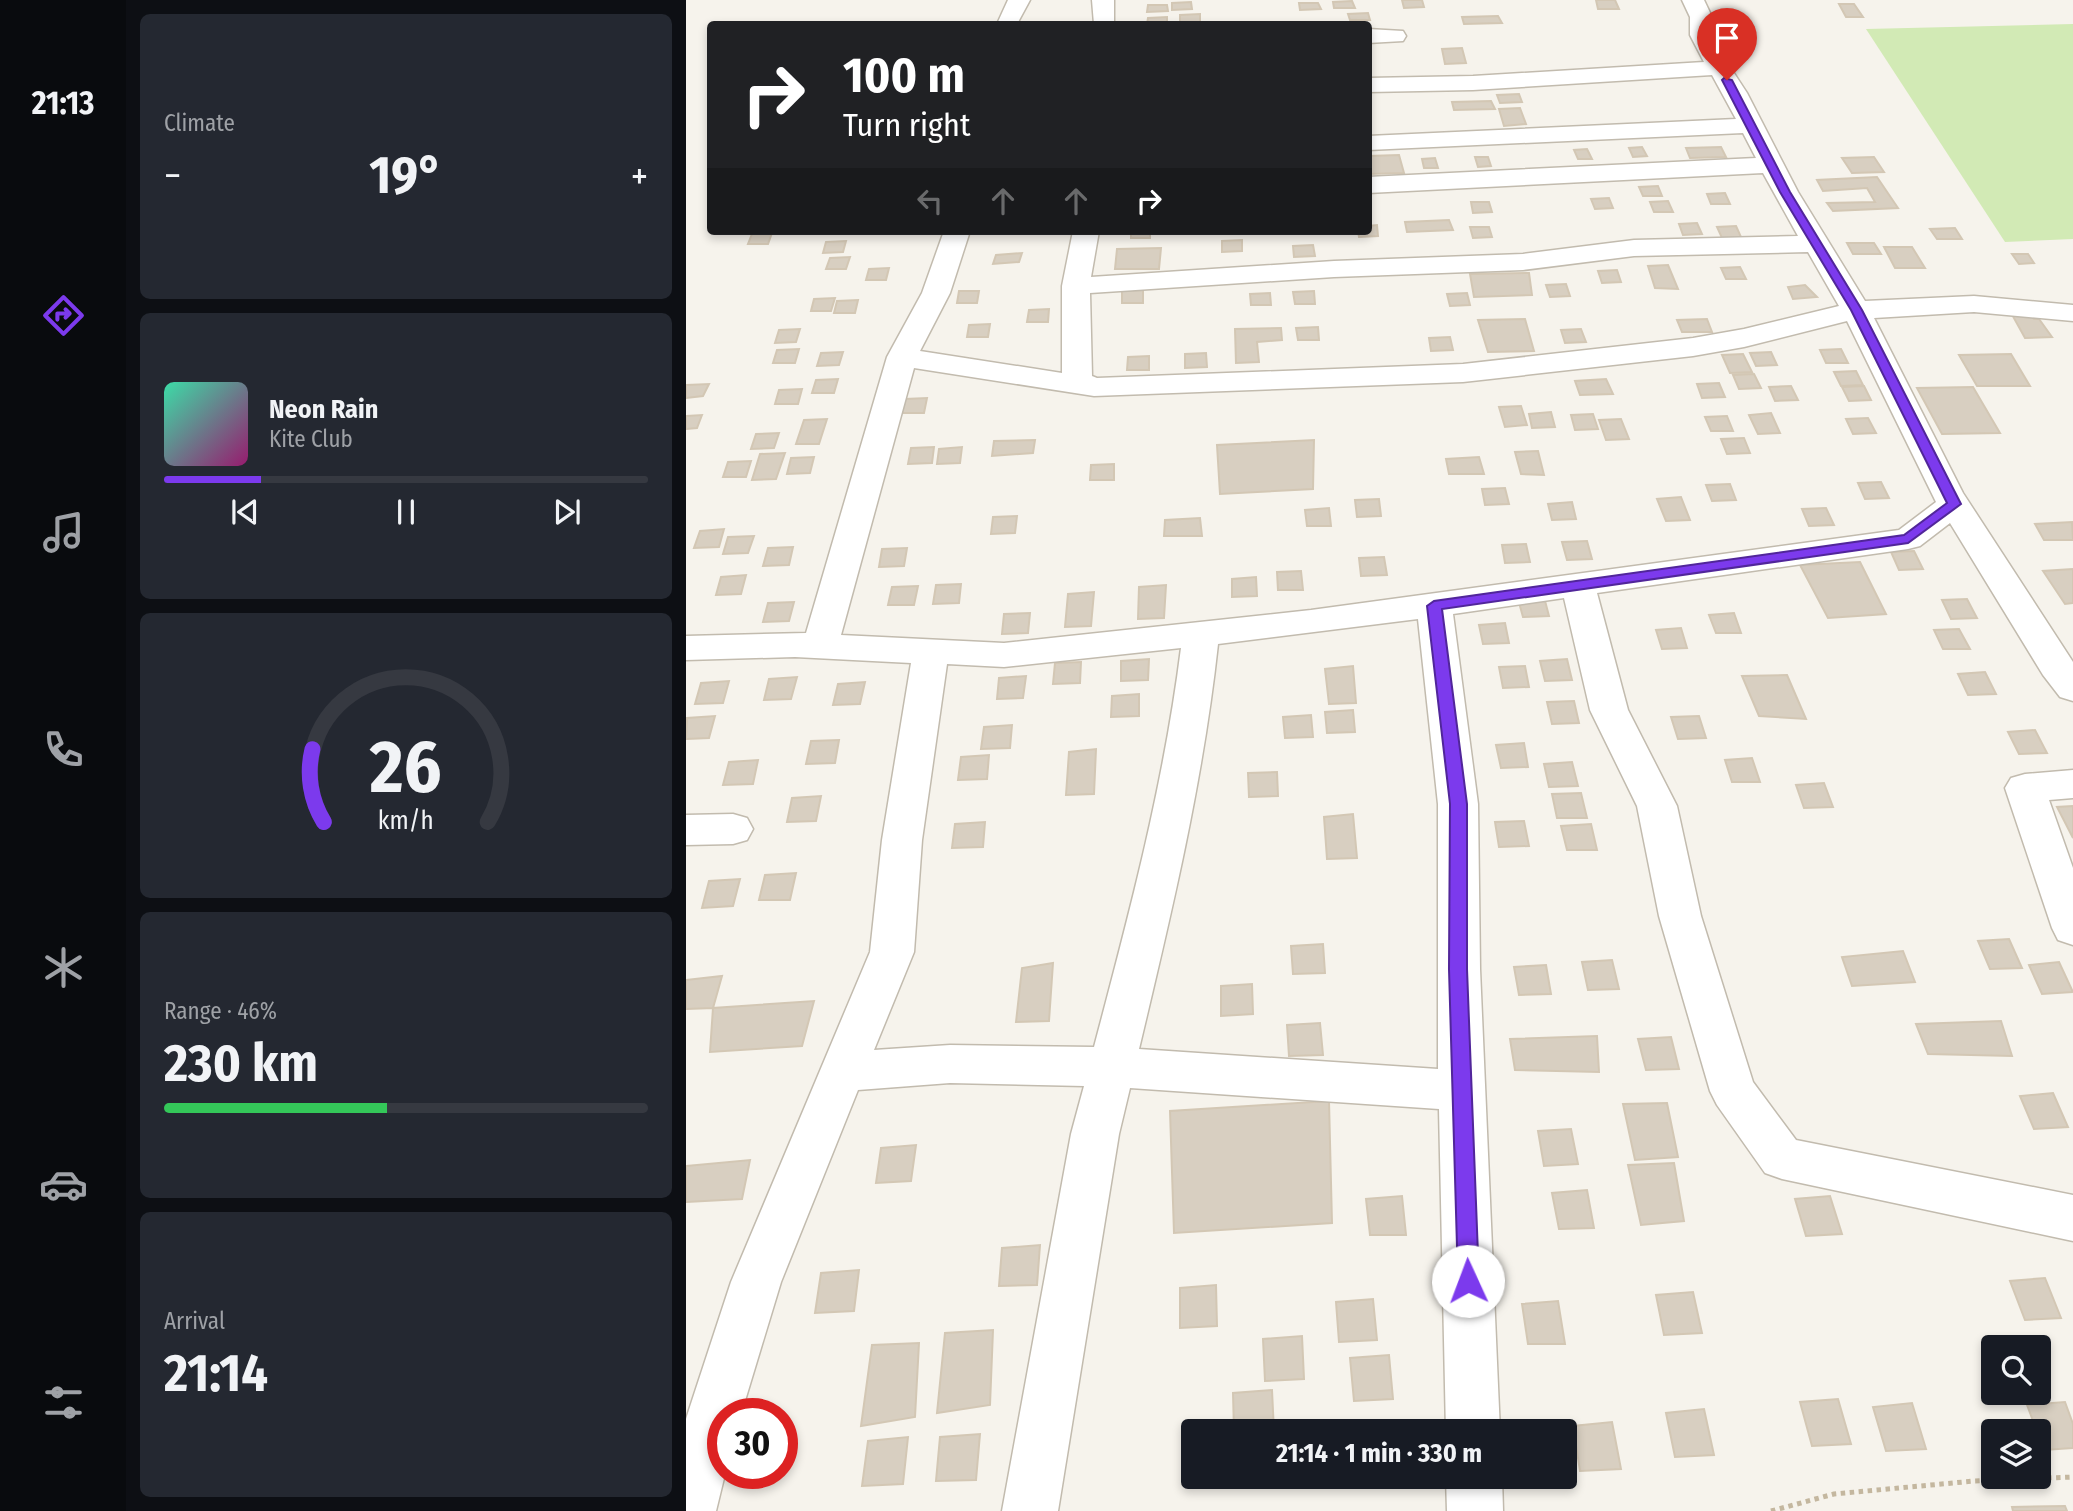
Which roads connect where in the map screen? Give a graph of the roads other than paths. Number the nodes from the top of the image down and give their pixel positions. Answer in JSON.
{"nodes":[{"id":1,"x":1019,"y":0,"type":"edge"},
{"id":2,"x":1103,"y":0,"type":"edge"},
{"id":3,"x":1693,"y":0,"type":"edge"},
{"id":4,"x":1008,"y":21,"type":"edge"},
{"id":5,"x":1104,"y":21,"type":"edge"},
{"id":6,"x":1372,"y":36,"type":"edge"},
{"id":7,"x":1395,"y":36,"type":"dead end"},
{"id":8,"x":1719,"y":68,"type":"junction"},
{"id":9,"x":1372,"y":85,"type":"edge"},
{"id":10,"x":1751,"y":125,"type":"junction"},
{"id":11,"x":1372,"y":143,"type":"edge"},
{"id":12,"x":1772,"y":165,"type":"junction"},
{"id":13,"x":1372,"y":185,"type":"edge"},
{"id":14,"x":956,"y":235,"type":"edge"},
{"id":15,"x":1085,"y":235,"type":"edge"},
{"id":16,"x":1818,"y":244,"type":"junction"},
{"id":17,"x":1076,"y":286,"type":"junction"},
{"id":18,"x":1856,"y":310,"type":"junction"},
{"id":19,"x":2073,"y":313,"type":"edge"},
{"id":20,"x":902,"y":357,"type":"junction"},
{"id":21,"x":1094,"y":387,"type":"junction"},
{"id":22,"x":1954,"y":504,"type":"junction"},
{"id":23,"x":1578,"y":586,"type":"junction"},
{"id":24,"x":1434,"y":606,"type":"junction"},
{"id":25,"x":1200,"y":634,"type":"junction"},
{"id":26,"x":820,"y":647,"type":"junction"},
{"id":27,"x":686,"y":648,"type":"edge"},
{"id":28,"x":931,"y":652,"type":"junction"},
{"id":29,"x":2073,"y":688,"type":"edge"},
{"id":30,"x":2073,"y":784,"type":"edge"},
{"id":31,"x":733,"y":829,"type":"dead end"},
{"id":32,"x":686,"y":830,"type":"edge"},
{"id":33,"x":2073,"y":928,"type":"edge"},
{"id":34,"x":1113,"y":1066,"type":"junction"},
{"id":35,"x":842,"y":1072,"type":"junction"},
{"id":36,"x":1462,"y":1091,"type":"junction"},
{"id":37,"x":2073,"y":1218,"type":"edge"},
{"id":38,"x":1473,"y":1419,"type":"edge"},
{"id":39,"x":1474,"y":1489,"type":"edge"},
{"id":40,"x":688,"y":1511,"type":"edge"},
{"id":41,"x":1030,"y":1511,"type":"edge"},
{"id":42,"x":1475,"y":1511,"type":"edge"}],
"edges":[{"from":1,"to":4,"type":"street"},
{"from":2,"to":5,"type":"street"},
{"from":3,"to":8,"type":"street"},
{"from":6,"to":7,"type":"street"},
{"from":8,"to":9,"type":"street"},
{"from":8,"to":10,"type":"street"},
{"from":10,"to":11,"type":"street"},
{"from":10,"to":12,"type":"street"},
{"from":12,"to":13,"type":"street"},
{"from":12,"to":16,"type":"street"},
{"from":14,"to":20,"type":"street"},
{"from":15,"to":17,"type":"street"},
{"from":16,"to":17,"type":"street"},
{"from":16,"to":18,"type":"street"},
{"from":17,"to":21,"type":"street"},
{"from":18,"to":19,"type":"street"},
{"from":18,"to":21,"type":"street"},
{"from":18,"to":22,"type":"street"},
{"from":20,"to":21,"type":"street"},
{"from":20,"to":26,"type":"street"},
{"from":22,"to":23,"type":"street"},
{"from":22,"to":29,"type":"street"},
{"from":23,"to":24,"type":"street"},
{"from":23,"to":37,"type":"street"},
{"from":24,"to":25,"type":"street"},
{"from":24,"to":36,"type":"street"},
{"from":25,"to":28,"type":"street"},
{"from":25,"to":34,"type":"street"},
{"from":26,"to":27,"type":"street"},
{"from":26,"to":28,"type":"street"},
{"from":28,"to":35,"type":"street"},
{"from":30,"to":33,"type":"street"},
{"from":31,"to":32,"type":"street"},
{"from":34,"to":35,"type":"street"},
{"from":34,"to":36,"type":"street"},
{"from":34,"to":41,"type":"street"},
{"from":35,"to":40,"type":"street"},
{"from":36,"to":38,"type":"street"},
{"from":39,"to":42,"type":"street"}]}
